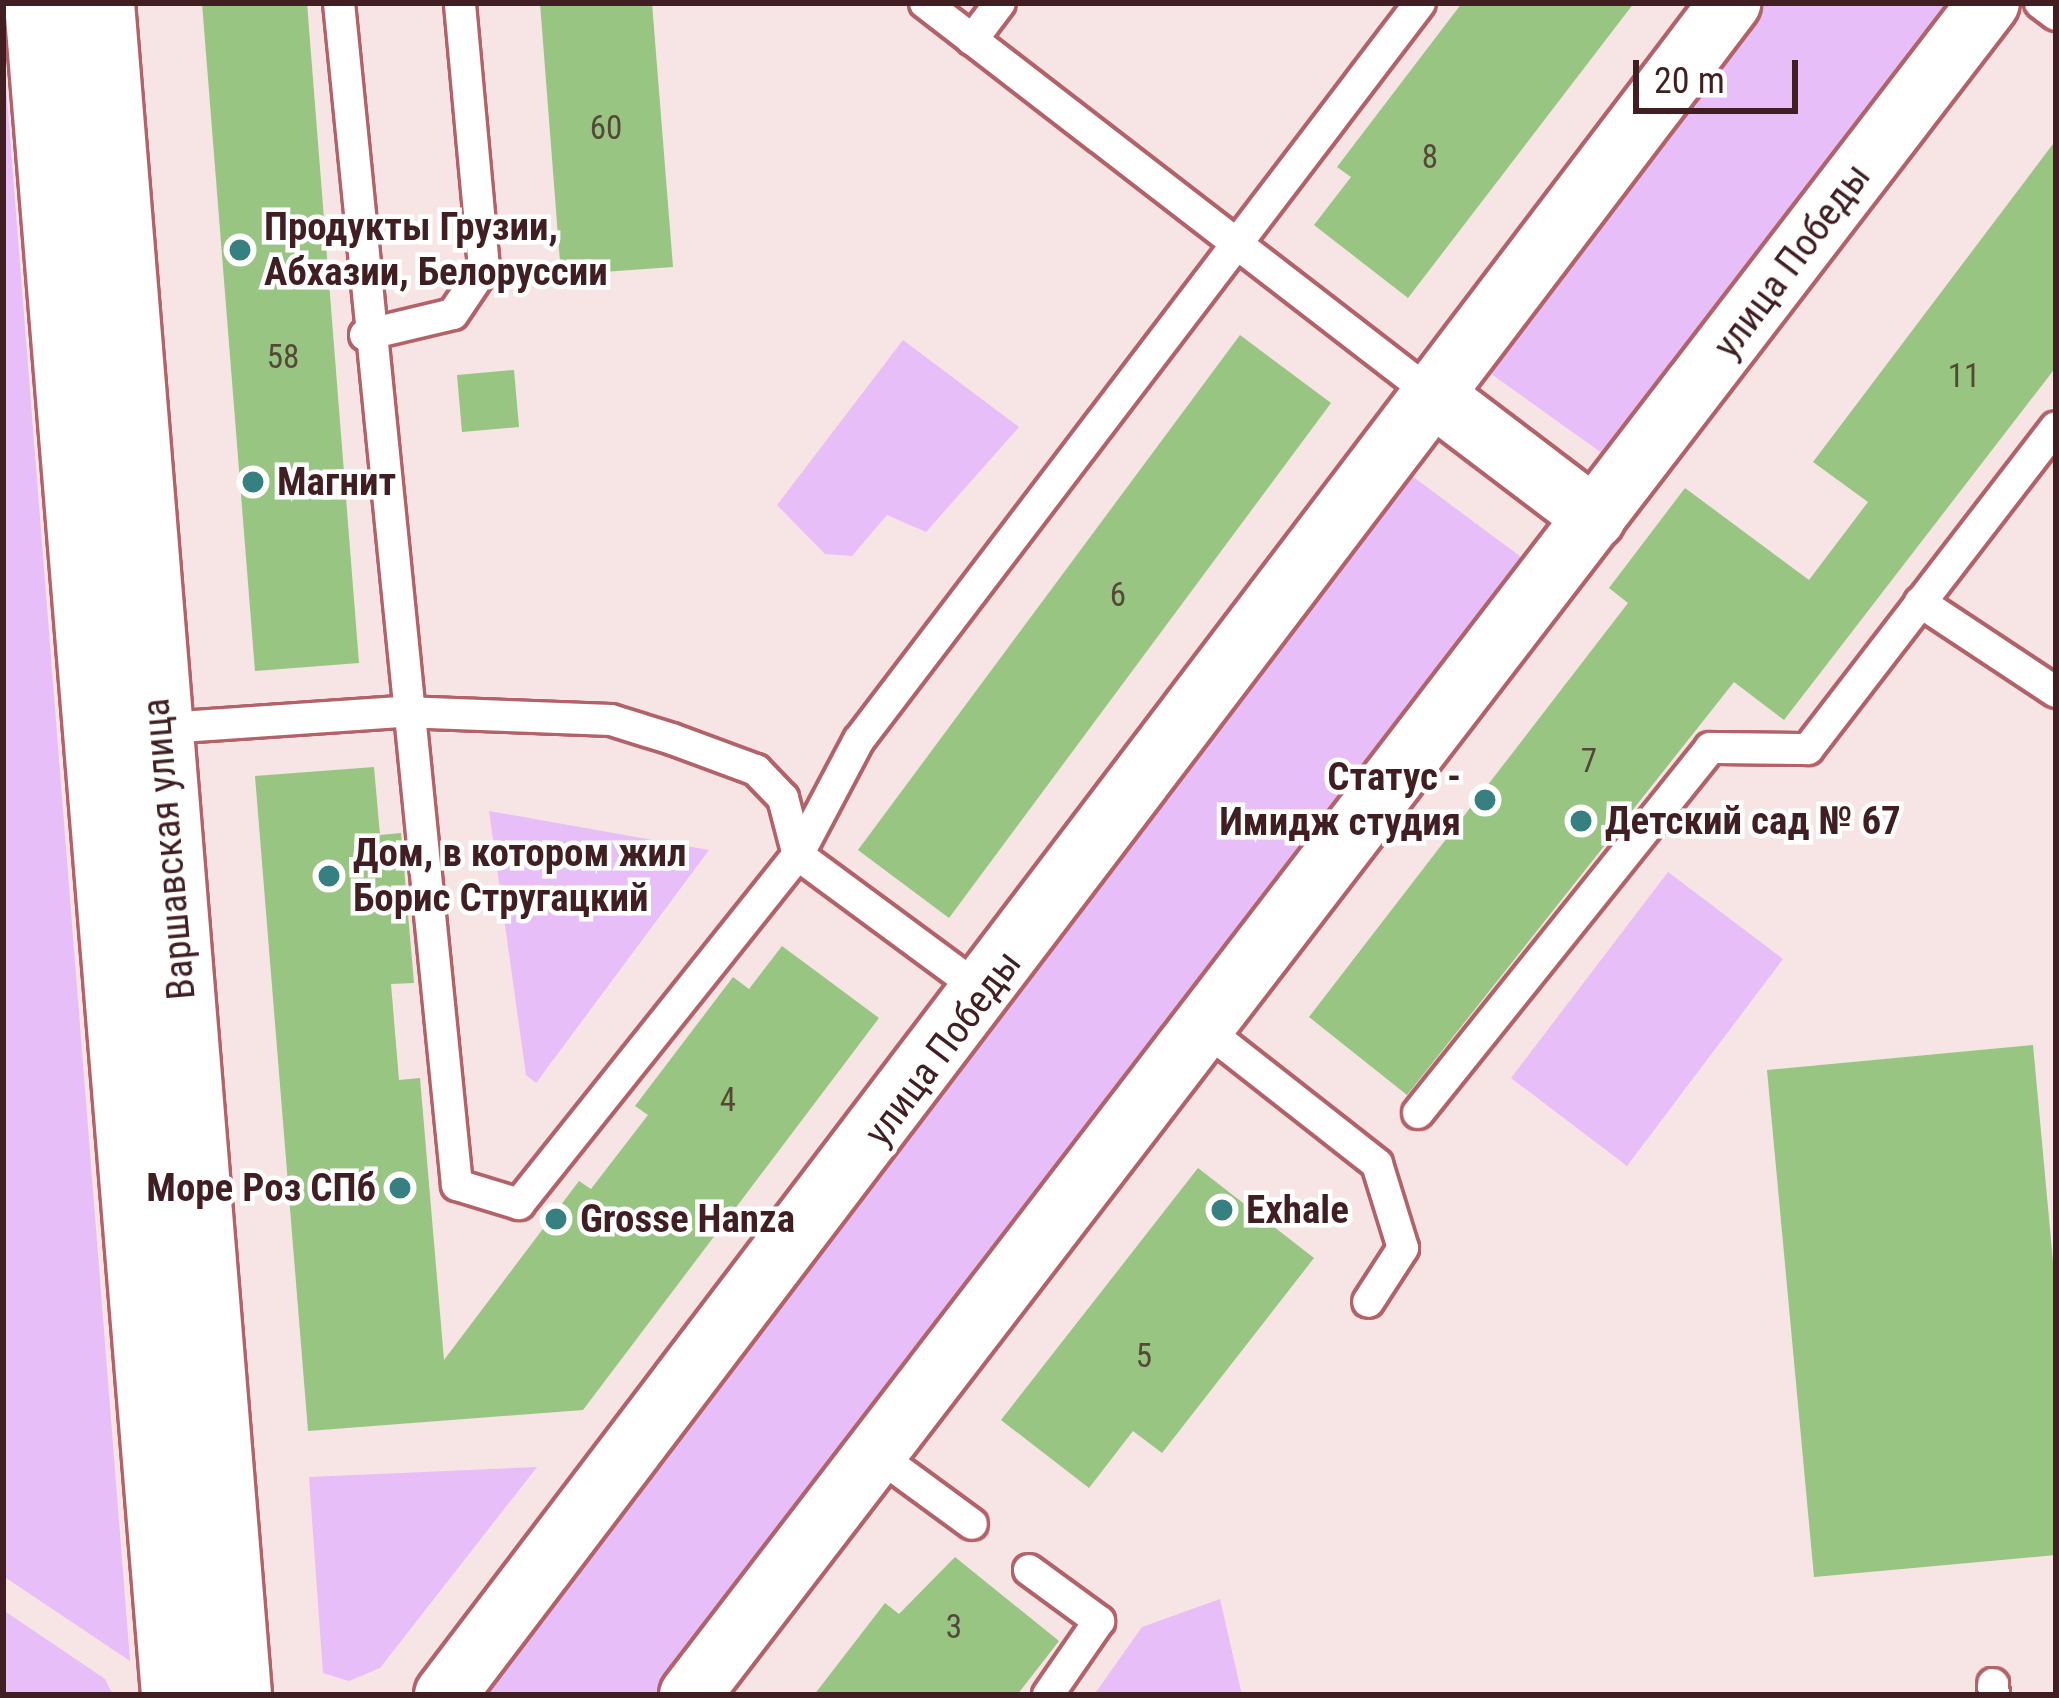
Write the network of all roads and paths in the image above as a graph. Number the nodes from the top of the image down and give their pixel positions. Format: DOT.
graph roads {
  1 [pos="38,3"];
  2 [pos="101,3"];
  3 [pos="339,3"];
  4 [pos="460,3"];
  5 [pos="925,3"];
  6 [pos="1000,3"];
  7 [pos="1420,3"];
  8 [pos="1730,3"];
  9 [pos="1989,3"];
  10 [pos="2040,3"];
  11 [pos="2056,15"];
  12 [pos="973,40"];
  13 [pos="1231,247"];
  14 [pos="364,335"];
  15 [pos="1433,396"];
  16 [pos="2056,427"];
  17 [pos="1595,518"];
  18 [pos="1920,602"];
  19 [pos="2056,692"];
  20 [pos="403,712"];
  21 [pos="128,730"];
  22 [pos="798,855"];
  23 [pos="985,993"];
  24 [pos="1200,1024"];
  25 [pos="1418,1113"];
  26 [pos="1368,1302"];
  27 [pos="875,1453"];
  28 [pos="972,1524"];
  29 [pos="1029,1570"];
  30 [pos="175,1695"];
  31 [pos="238,1695"];
  32 [pos="446,1695"];
  33 [pos="691,1695"];
  34 [pos="1048,1695"];
  1 -- 21 [label="street, Варшавская улица"];
  2 -- 21 [label="street, Варшавская улица"];
  3 -- 14 [label="lane"];
  4 -- 14 [label="lane"];
  5 -- 12 [label="lane"];
  6 -- 12 [label="lane"];
  7 -- 13 [label="lane"];
  8 -- 15 [label="street, улица Победы"];
  9 -- 17 [label="street, улица Победы"];
  10 -- 11 [label="lane"];
  12 -- 13 [label="lane"];
  13 -- 15 [label="lane"];
  13 -- 22 [label="lane"];
  14 -- 20 [label="lane"];
  15 -- 17 [label="street"];
  15 -- 23 [label="street, улица Победы"];
  16 -- 18 [label="lane"];
  17 -- 24 [label="street, улица Победы"];
  18 -- 19 [label="lane"];
  18 -- 25 [label="lane"];
  20 -- 21 [label="lane"];
  20 -- 22 [label="lane"];
  20 -- 22 [label="lane"];
  21 -- 30 [label="street, Варшавская улица"];
  21 -- 31 [label="street, Варшавская улица"];
  22 -- 23 [label="lane"];
  23 -- 32 [label="street, улица Победы"];
  24 -- 26 [label="lane"];
  24 -- 27 [label="street, улица Победы"];
  27 -- 28 [label="lane"];
  27 -- 33 [label="street, улица Победы"];
  29 -- 34 [label="lane"];
}
